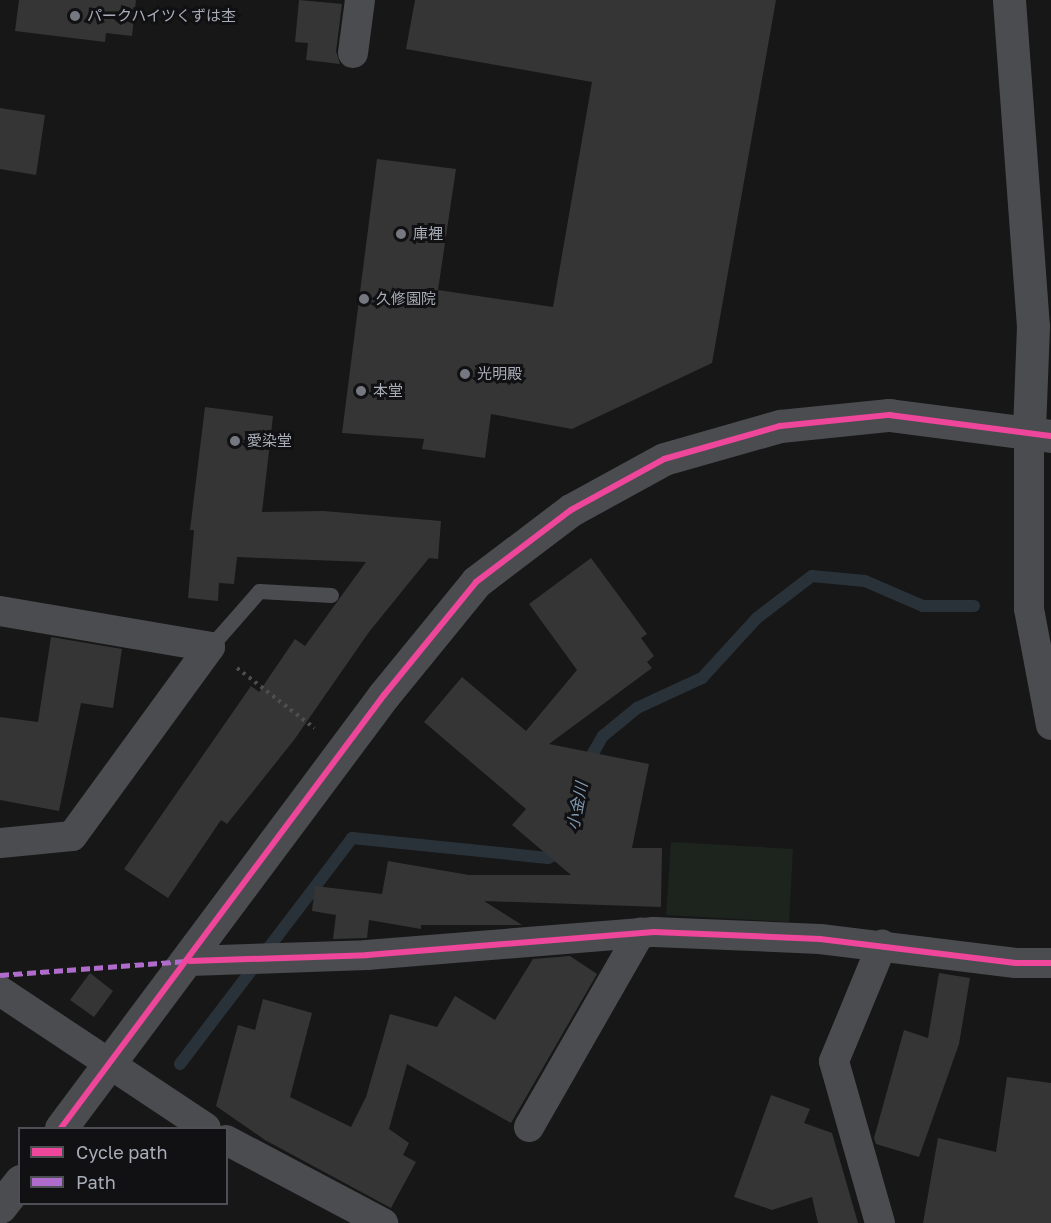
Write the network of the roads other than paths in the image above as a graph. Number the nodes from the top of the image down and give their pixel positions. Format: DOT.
graph roads {
  1 [pos="360,0"];
  2 [pos="1009,0"];
  3 [pos="354,53"];
  4 [pos="1040,434"];
  5 [pos="331,595"];
  6 [pos="0,611"];
  7 [pos="210,647"];
  8 [pos="1051,725"];
  9 [pos="0,843"];
  10 [pos="640,933"];
  11 [pos="882,945"];
  12 [pos="190,961"];
  13 [pos="1051,963"];
  14 [pos="0,991"];
  15 [pos="108,1067"];
  16 [pos="62,1127"];
  17 [pos="204,1127"];
  18 [pos="529,1127"];
  19 [pos="228,1141"];
  20 [pos="18,1184"];
  21 [pos="0,1207"];
  22 [pos="383,1223"];
  23 [pos="880,1223"];
  1 -- 3 [label="street"];
  2 -- 4 [label="street"];
  4 -- 8 [label="street"];
  4 -- 12 [label="street"];
  5 -- 7 [label="lane"];
  6 -- 7 [label="street"];
  7 -- 9 [label="street"];
  10 -- 11 [label="street"];
  10 -- 12 [label="street"];
  10 -- 18 [label="street"];
  11 -- 13 [label="street"];
  11 -- 23 [label="street"];
  12 -- 15 [label="street"];
  14 -- 15 [label="street"];
  15 -- 16 [label="street"];
  15 -- 17 [label="street"];
  19 -- 22 [label="street"];
  20 -- 21 [label="street"];
}
